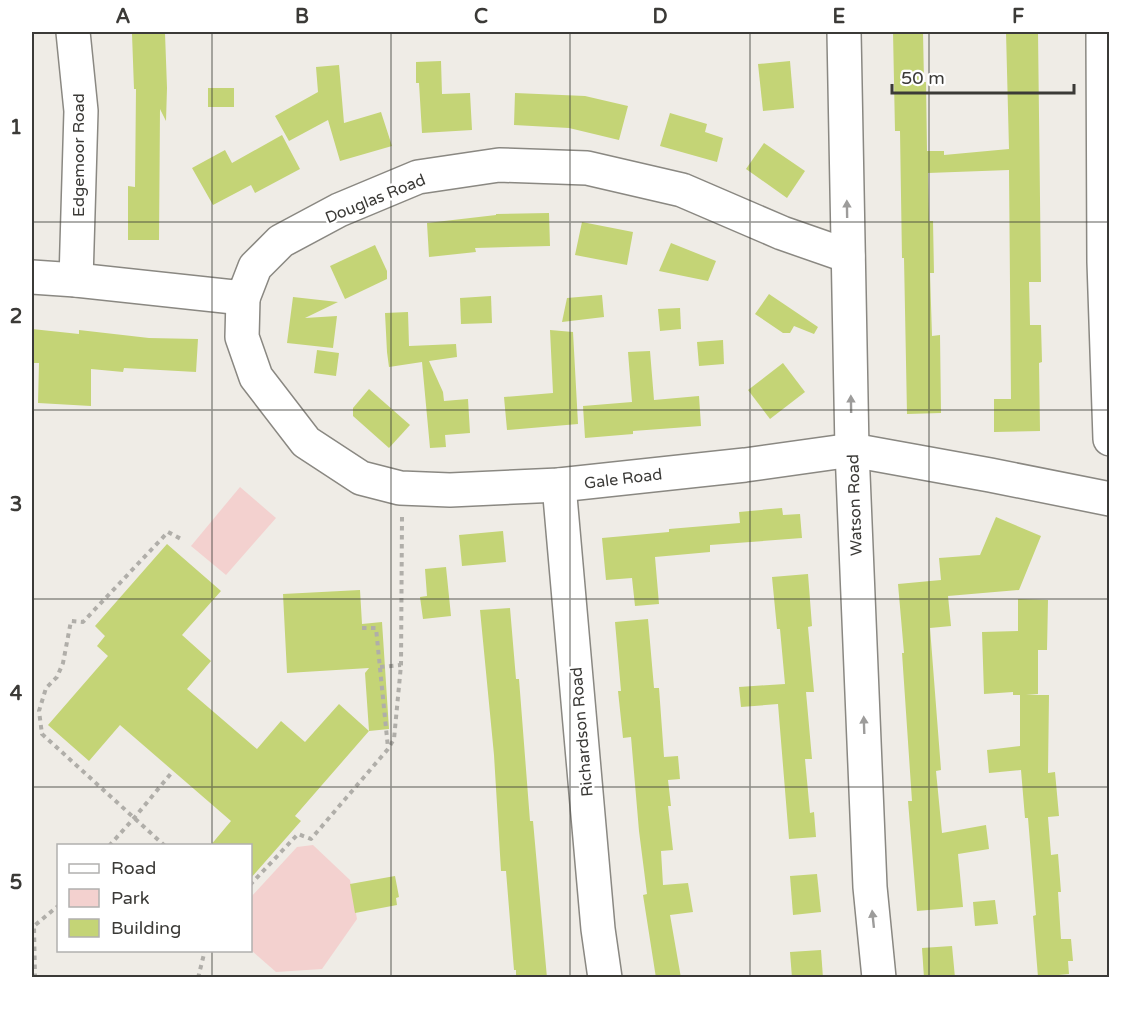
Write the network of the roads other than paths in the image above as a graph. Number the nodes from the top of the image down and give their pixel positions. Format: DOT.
graph roads {
  1 [pos="73,32"];
  2 [pos="844,32"];
  3 [pos="1103,32"];
  4 [pos="849,256"];
  5 [pos="32,277"];
  6 [pos="76,280"];
  7 [pos="243,298"];
  8 [pos="1110,439"];
  9 [pos="852,450"];
  10 [pos="559,485"];
  11 [pos="1110,499"];
  12 [pos="605,978"];
  13 [pos="879,978"];
  1 -- 6 [label="street, Edgemoor Road"];
  4 -- 2 [label="street, Watson Road, one-way"];
  3 -- 8 [label="street"];
  4 -- 7 [label="street, Douglas Road"];
  9 -- 4 [label="street, Watson Road, one-way"];
  5 -- 6 [label="street"];
  6 -- 7 [label="street"];
  7 -- 10 [label="street, Gale Road"];
  9 -- 10 [label="street, Gale Road"];
  9 -- 11 [label="street, Gale Road"];
  13 -- 9 [label="street, Watson Road, one-way"];
  10 -- 12 [label="street, Richardson Road"];
}
